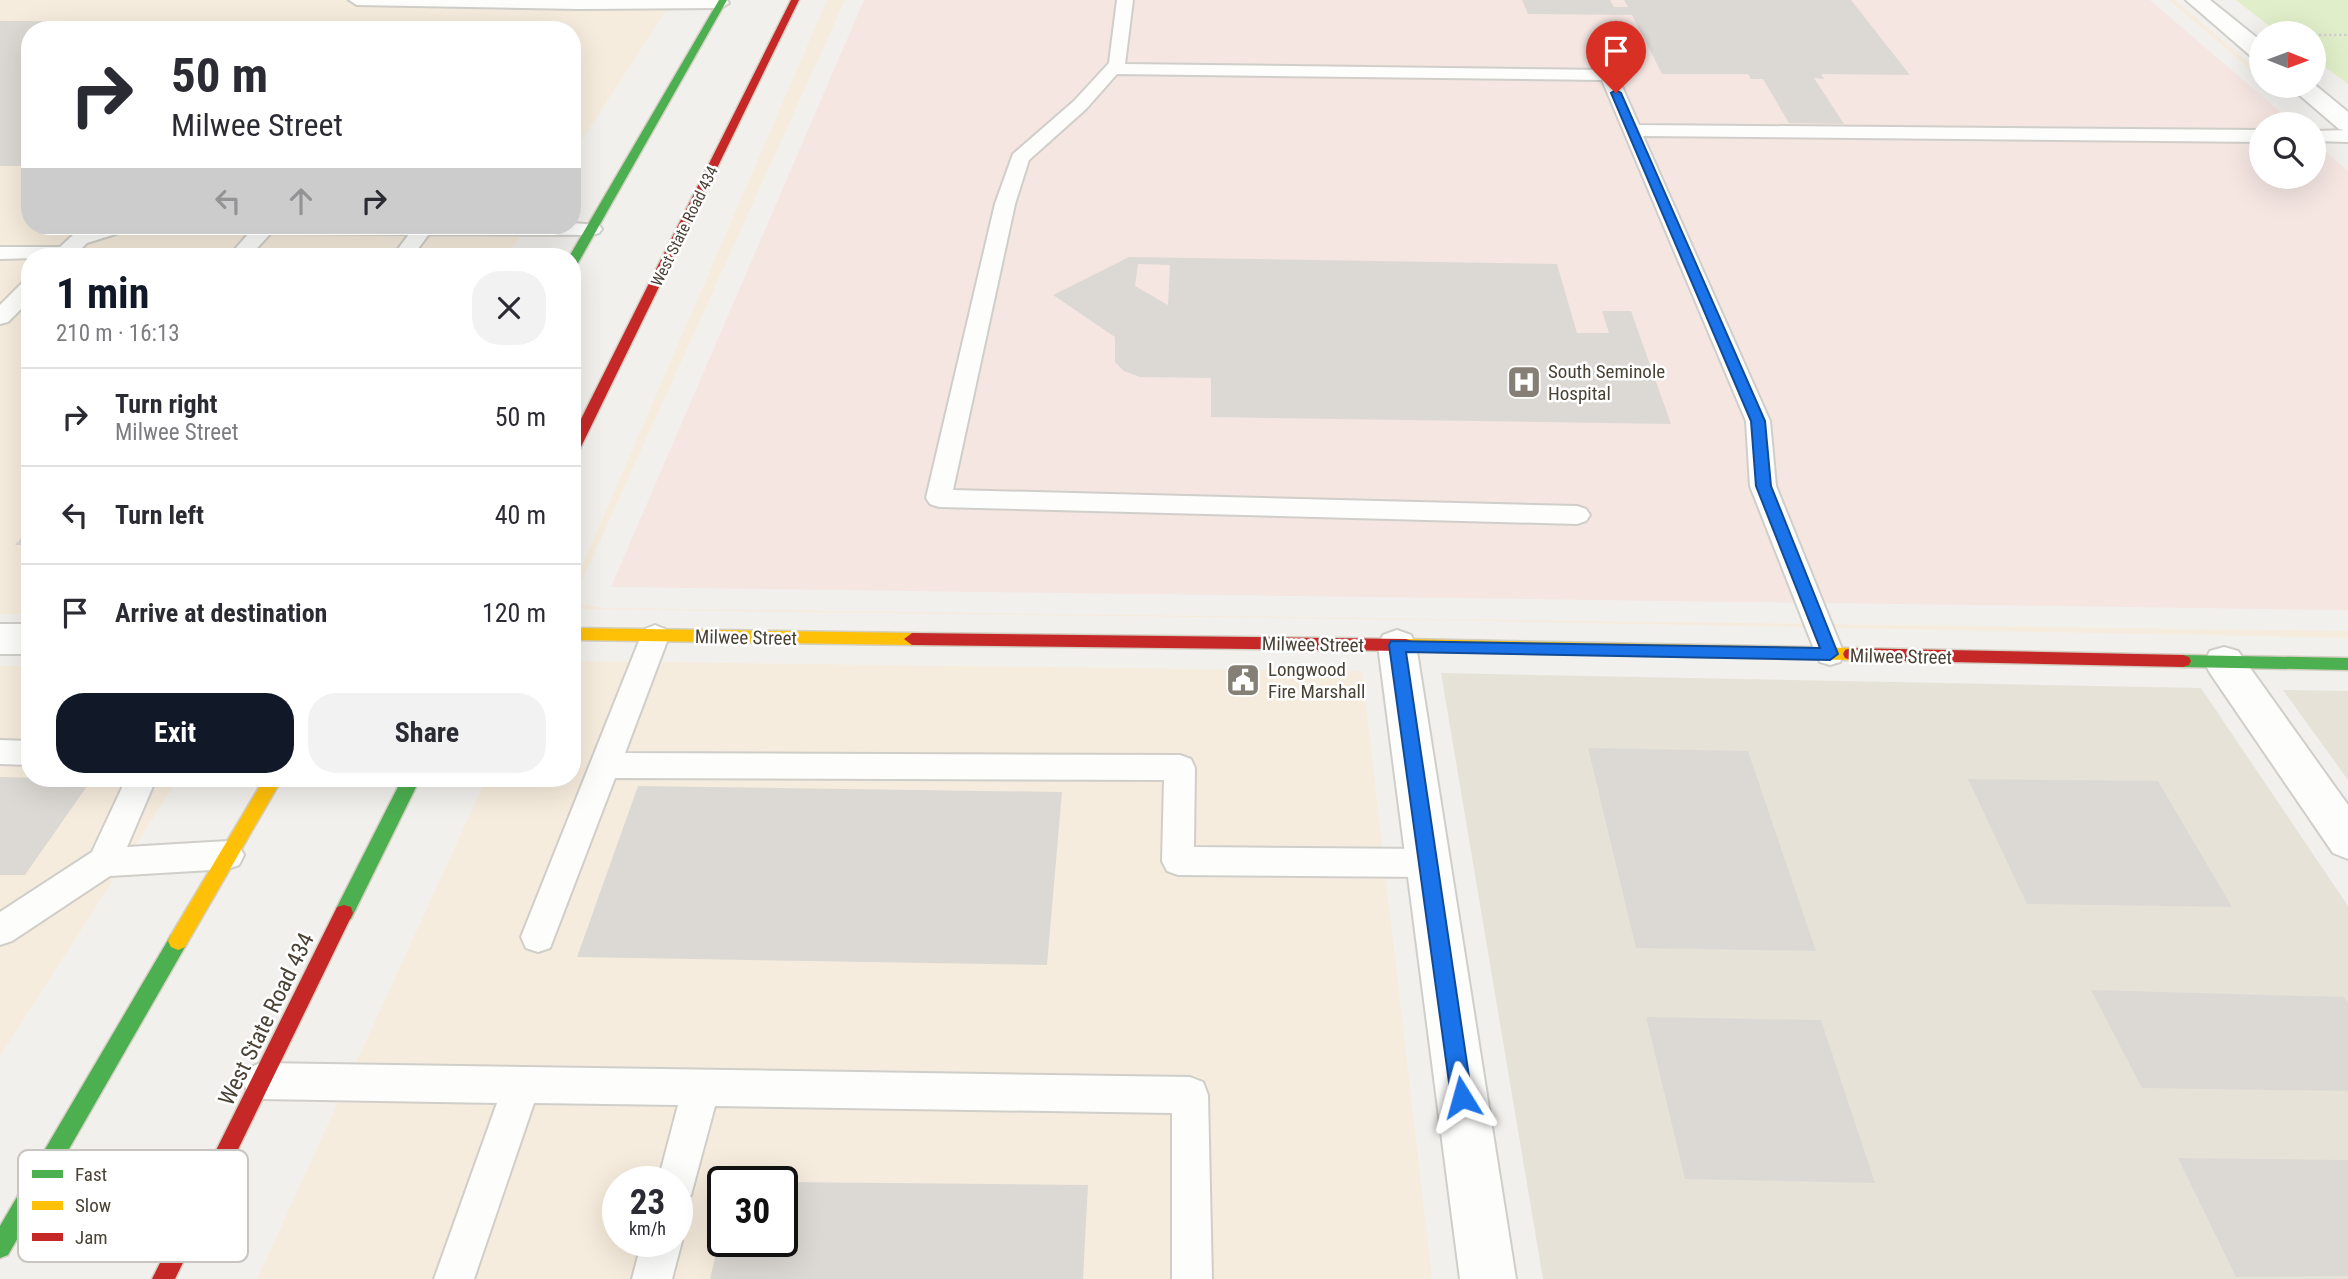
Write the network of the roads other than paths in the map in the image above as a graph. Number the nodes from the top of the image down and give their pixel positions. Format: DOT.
graph roads {
  1 [pos="357,0"];
  2 [pos="796,0"];
  3 [pos="1125,0"];
  4 [pos="2197,0"];
  5 [pos="722,1"];
  6 [pos="581,2"];
  7 [pos="2249,43"];
  8 [pos="1113,69"];
  9 [pos="2316,98"];
  10 [pos="2348,124"];
  11 [pos="1632,130"];
  12 [pos="2249,136"];
  13 [pos="2326,136"];
  14 [pos="2348,136"];
  15 [pos="581,229"];
  16 [pos="592,229"];
  17 [pos="92,235"];
  18 [pos="70,248"];
  19 [pos="581,248"];
  20 [pos="0,253"];
  21 [pos="21,254"];
  22 [pos="21,297"];
  23 [pos="0,317"];
  24 [pos="581,434"];
  25 [pos="1577,515"];
  26 [pos="581,635"];
  27 [pos="655,636"];
  28 [pos="1397,645"];
  29 [pos="1830,654"];
  30 [pos="2224,662"];
  31 [pos="2348,664"];
  32 [pos="0,752"];
  33 [pos="21,752"];
  34 [pos="605,765"];
  35 [pos="137,787"];
  36 [pos="268,787"];
  37 [pos="407,787"];
  38 [pos="381,806"];
  39 [pos="384,834"];
  40 [pos="2348,840"];
  41 [pos="228,855"];
  42 [pos="104,862"];
  43 [pos="1429,863"];
  44 [pos="0,930"];
  45 [pos="538,937"];
  46 [pos="261,1081"];
  47 [pos="522,1085"];
  48 [pos="701,1088"];
  49 [pos="56,1150"];
  50 [pos="227,1150"];
  51 [pos="681,1166"];
  52 [pos="18,1216"];
  53 [pos="0,1247"];
  54 [pos="658,1257"];
  55 [pos="171,1262"];
  56 [pos="163,1279"];
  57 [pos="454,1279"];
  58 [pos="652,1279"];
  59 [pos="1192,1279"];
  60 [pos="1488,1279"];
  1 -- 6 [label="lane"];
  2 -- 24 [label="main road, West State Road 434"];
  3 -- 8 [label="lane"];
  4 -- 7 [label="street"];
  5 -- 6 [label="lane"];
  5 -- 16 [label="main road"];
  8 -- 11 [label="lane"];
  8 -- 25 [label="lane"];
  9 -- 10 [label="street"];
  11 -- 12 [label="lane"];
  11 -- 29 [label="lane"];
  13 -- 14 [label="lane"];
  15 -- 16 [label="lane"];
  16 -- 19 [label="main road"];
  17 -- 18 [label="lane"];
  20 -- 21 [label="lane"];
  22 -- 23 [label="lane"];
  26 -- 27 [label="main road, Milwee Street"];
  27 -- 28 [label="main road, Milwee Street"];
  27 -- 34 [label="lane"];
  28 -- 29 [label="main road, Milwee Street"];
  28 -- 43 [label="street"];
  29 -- 30 [label="main road, Milwee Street"];
  30 -- 31 [label="main road, Milwee Street"];
  30 -- 40 [label="street"];
  32 -- 33 [label="lane"];
  34 -- 43 [label="lane"];
  34 -- 45 [label="lane"];
  35 -- 42 [label="lane"];
  36 -- 41 [label="main road"];
  37 -- 39 [label="main road, West State Road 434"];
  38 -- 39 [label="main road"];
  39 -- 46 [label="main road, West State Road 434"];
  41 -- 42 [label="lane"];
  41 -- 49 [label="main road"];
  42 -- 44 [label="lane"];
  43 -- 60 [label="street"];
  46 -- 47 [label="lane"];
  46 -- 50 [label="main road, West State Road 434"];
  47 -- 48 [label="lane"];
  47 -- 57 [label="lane"];
  48 -- 51 [label="lane"];
  48 -- 59 [label="lane"];
  52 -- 53 [label="main road"];
  54 -- 58 [label="lane"];
  55 -- 56 [label="main road, West State Road 434"];
}
